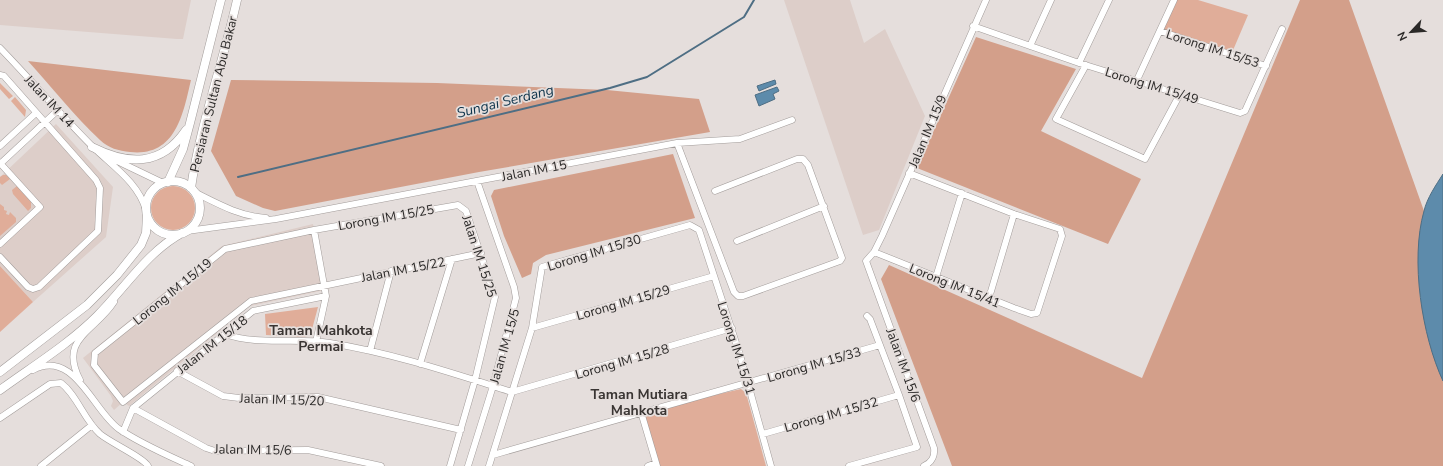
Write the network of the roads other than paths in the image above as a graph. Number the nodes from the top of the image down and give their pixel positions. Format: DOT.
graph roads {
  1 [pos="220,0"];
  2 [pos="237,0"];
  3 [pos="986,0"];
  4 [pos="1051,0"];
  5 [pos="1109,0"];
  6 [pos="1174,0"];
  7 [pos="973,26"];
  8 [pos="1282,28"];
  9 [pos="1160,31"];
  10 [pos="1030,46"];
  11 [pos="0,48"];
  12 [pos="1079,63"];
  13 [pos="1086,65"];
  14 [pos="1266,66"];
  15 [pos="0,75"];
  16 [pos="1137,80"];
  17 [pos="1180,94"];
  18 [pos="58,110"];
  19 [pos="36,113"];
  20 [pos="792,120"];
  21 [pos="44,123"];
  22 [pos="190,123"];
  23 [pos="677,143"];
  24 [pos="0,146"];
  25 [pos="92,147"];
  26 [pos="100,154"];
  27 [pos="0,163"];
  28 [pos="909,173"];
  29 [pos="477,181"];
  30 [pos="166,182"];
  31 [pos="192,190"];
  32 [pos="715,192"];
  33 [pos="962,193"];
  34 [pos="458,204"];
  35 [pos="824,206"];
  36 [pos="147,213"];
  37 [pos="1014,214"];
  38 [pos="276,219"];
  39 [pos="314,230"];
  40 [pos="699,230"];
  41 [pos="184,232"];
  42 [pos="737,241"];
  43 [pos="0,244"];
  44 [pos="874,252"];
  45 [pos="481,253"];
  46 [pos="0,257"];
  47 [pos="452,259"];
  48 [pos="866,261"];
  49 [pos="391,271"];
  50 [pos="714,276"];
  51 [pos="936,277"];
  52 [pos="325,285"];
  53 [pos="121,291"];
  54 [pos="326,296"];
  55 [pos="989,298"];
  56 [pos="251,301"];
  57 [pos="867,316"];
  58 [pos="532,328"];
  59 [pos="732,328"];
  60 [pos="224,334"];
  61 [pos="316,342"];
  62 [pos="880,345"];
  63 [pos="370,351"];
  64 [pos="420,364"];
  65 [pos="177,371"];
  66 [pos="0,372"];
  67 [pos="475,380"];
  68 [pos="749,382"];
  69 [pos="7,384"];
  70 [pos="493,386"];
  71 [pos="0,390"];
  72 [pos="86,391"];
  73 [pos="512,392"];
  74 [pos="900,395"];
  75 [pos="133,408"];
  76 [pos="641,412"];
  77 [pos="0,418"];
  78 [pos="92,425"];
  79 [pos="461,430"];
  80 [pos="124,432"];
  81 [pos="763,434"];
  82 [pos="492,455"];
  83 [pos="657,465"];
  84 [pos="41,466"];
  85 [pos="148,466"];
  86 [pos="191,466"];
  87 [pos="381,466"];
  88 [pos="450,466"];
  89 [pos="468,466"];
  90 [pos="489,466"];
  91 [pos="648,466"];
  92 [pos="771,466"];
  93 [pos="849,466"];
  94 [pos="924,466"];
  1 -- 22 [label="main road, Persiaran Sultan Abu Bakar"];
  2 -- 31 [label="main road, Persiaran Sultan Abu Bakar"];
  3 -- 7 [label="street, Jalan IM 15/9"];
  4 -- 10 [label="street"];
  5 -- 12 [label="street"];
  6 -- 9 [label="street"];
  7 -- 10 [label="street, Lorong IM 15/49"];
  7 -- 28 [label="street, Jalan IM 15/9"];
  8 -- 14 [label="street, Lorong IM 15/49"];
  9 -- 14 [label="street, Lorong IM 15/53"];
  9 -- 16 [label="street"];
  10 -- 12 [label="street, Lorong IM 15/49"];
  11 -- 18 [label="street, Jalan IM 14"];
  12 -- 13 [label="street, Lorong IM 15/49"];
  13 -- 16 [label="street, Lorong IM 15/49"];
  13 -- 17 [label="street"];
  14 -- 17 [label="street, Lorong IM 15/49"];
  15 -- 19 [label="street"];
  16 -- 17 [label="street, Lorong IM 15/49"];
  18 -- 21 [label="street"];
  18 -- 25 [label="street, Jalan IM 14"];
  19 -- 21 [label="street"];
  19 -- 24 [label="street"];
  20 -- 23 [label="street, Jalan IM 15"];
  21 -- 27 [label="street"];
  21 -- 46 [label="street"];
  22 -- 25 [label="main road"];
  22 -- 30 [label="main road, Persiaran Sultan Abu Bakar"];
  23 -- 29 [label="street, Jalan IM 15"];
  23 -- 35 [label="street"];
  25 -- 26 [label="street, Jalan IM 14"];
  26 -- 30 [label="street, Jalan IM 14"];
  26 -- 36 [label="street, Jalan IM 14"];
  27 -- 43 [label="street"];
  28 -- 33 [label="street"];
  28 -- 44 [label="street, Jalan IM 15/9"];
  29 -- 38 [label="street, Jalan IM 15"];
  29 -- 70 [label="street, Jalan IM 15/5"];
  30 -- 31 [label="main road"];
  30 -- 36 [label="main road"];
  31 -- 38 [label="street, Jalan IM 15"];
  31 -- 41 [label="main road"];
  32 -- 35 [label="street"];
  33 -- 37 [label="street"];
  33 -- 51 [label="street"];
  34 -- 39 [label="street, Lorong IM 15/25"];
  34 -- 45 [label="street, Jalan IM 15/25"];
  35 -- 42 [label="street"];
  36 -- 41 [label="main road"];
  36 -- 66 [label="main road"];
  37 -- 55 [label="street"];
  37 -- 55 [label="street, Lorong IM 15/41"];
  38 -- 41 [label="street, Jalan IM 15"];
  39 -- 52 [label="street"];
  39 -- 56 [label="street, Lorong IM 15/19"];
  40 -- 50 [label="street, Lorong IM 15/31"];
  40 -- 58 [label="street, Lorong IM 15/30"];
  41 -- 53 [label="main road"];
  44 -- 48 [label="street, Jalan IM 15/9"];
  44 -- 51 [label="street, Lorong IM 15/41"];
  45 -- 47 [label="street, Jalan IM 15/22"];
  45 -- 67 [label="street, Jalan IM 15/25"];
  47 -- 49 [label="street, Jalan IM 15/22"];
  47 -- 64 [label="street"];
  48 -- 94 [label="street, Jalan IM 15/6"];
  49 -- 52 [label="street, Jalan IM 15/22"];
  49 -- 63 [label="street"];
  50 -- 58 [label="street, Lorong IM 15/29"];
  50 -- 59 [label="street, Lorong IM 15/31"];
  51 -- 55 [label="street, Lorong IM 15/41"];
  52 -- 54 [label="street"];
  52 -- 56 [label="street, Jalan IM 15/18"];
  53 -- 69 [label="main road"];
  53 -- 72 [label="street"];
  54 -- 60 [label="street, Jalan IM 15/18"];
  54 -- 61 [label="street"];
  57 -- 62 [label="street"];
  58 -- 73 [label="street, Lorong IM 15/30"];
  59 -- 68 [label="street, Lorong IM 15/31"];
  59 -- 73 [label="street, Lorong IM 15/28"];
  60 -- 61 [label="street"];
  60 -- 65 [label="street, Jalan IM 15/18"];
  61 -- 63 [label="street"];
  62 -- 68 [label="street, Lorong IM 15/33"];
  62 -- 74 [label="street"];
  63 -- 64 [label="street"];
  64 -- 67 [label="street"];
  65 -- 75 [label="street, Jalan IM 15/18"];
  65 -- 79 [label="street, Jalan IM 15/20"];
  67 -- 70 [label="street"];
  67 -- 79 [label="street, Jalan IM 15/25"];
  68 -- 76 [label="street, Lorong IM 15/33"];
  68 -- 81 [label="street, Lorong IM 15/31"];
  69 -- 71 [label="main road"];
  69 -- 72 [label="street"];
  70 -- 73 [label="street"];
  70 -- 89 [label="street, Jalan IM 15/5"];
  72 -- 80 [label="street"];
  73 -- 82 [label="street, Lorong IM 15/30"];
  74 -- 81 [label="street, Lorong IM 15/32"];
  74 -- 93 [label="street"];
  75 -- 80 [label="street, Jalan IM 15/18"];
  75 -- 87 [label="street, Jalan IM 15/6"];
  76 -- 82 [label="street, Lorong IM 15/33"];
  76 -- 83 [label="street"];
  77 -- 78 [label="street"];
  78 -- 84 [label="street"];
  78 -- 85 [label="street"];
  79 -- 88 [label="street, Jalan IM 15/25"];
  80 -- 86 [label="street"];
  81 -- 92 [label="street, Lorong IM 15/31"];
  82 -- 90 [label="street, Lorong IM 15/30"];
  83 -- 91 [label="street"];
}
